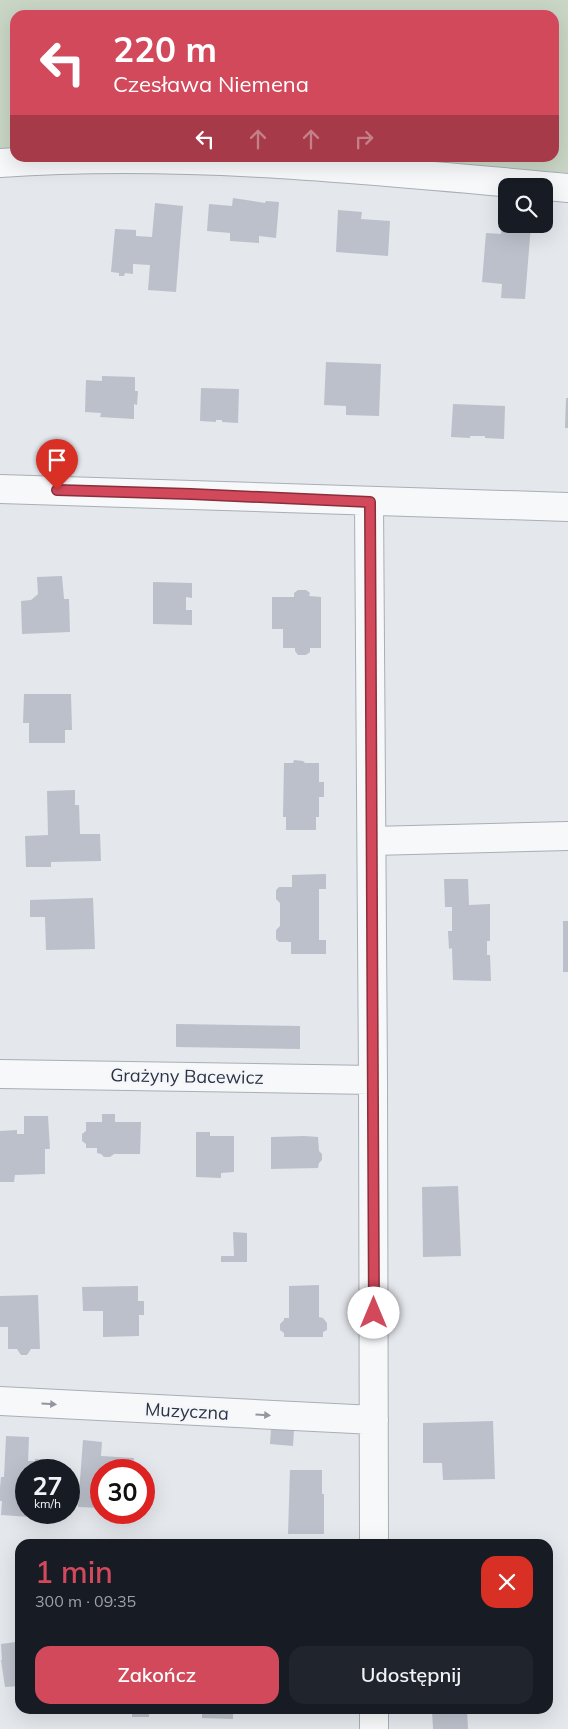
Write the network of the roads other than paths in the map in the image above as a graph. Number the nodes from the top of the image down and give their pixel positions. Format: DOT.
graph roads {
  1 [pos="247,162"];
  2 [pos="568,188"];
  3 [pos="0,489"];
  4 [pos="370,502"];
  5 [pos="568,507"];
  6 [pos="568,836"];
  7 [pos="372,841"];
  8 [pos="0,1074"];
  9 [pos="373,1080"];
  10 [pos="0,1401"];
  11 [pos="374,1420"];
  12 [pos="374,1539"];
  13 [pos="374,1714"];
  14 [pos="374,1729"];
  1 -- 2 [label="street"];
  3 -- 4 [label="street"];
  4 -- 5 [label="street"];
  4 -- 7 [label="street"];
  6 -- 7 [label="street"];
  7 -- 9 [label="street"];
  8 -- 9 [label="street, Grażyny Bacewicz"];
  9 -- 11 [label="street"];
  10 -- 11 [label="street, Muzyczna, one-way"];
  11 -- 12 [label="street"];
  13 -- 14 [label="street"];
}
